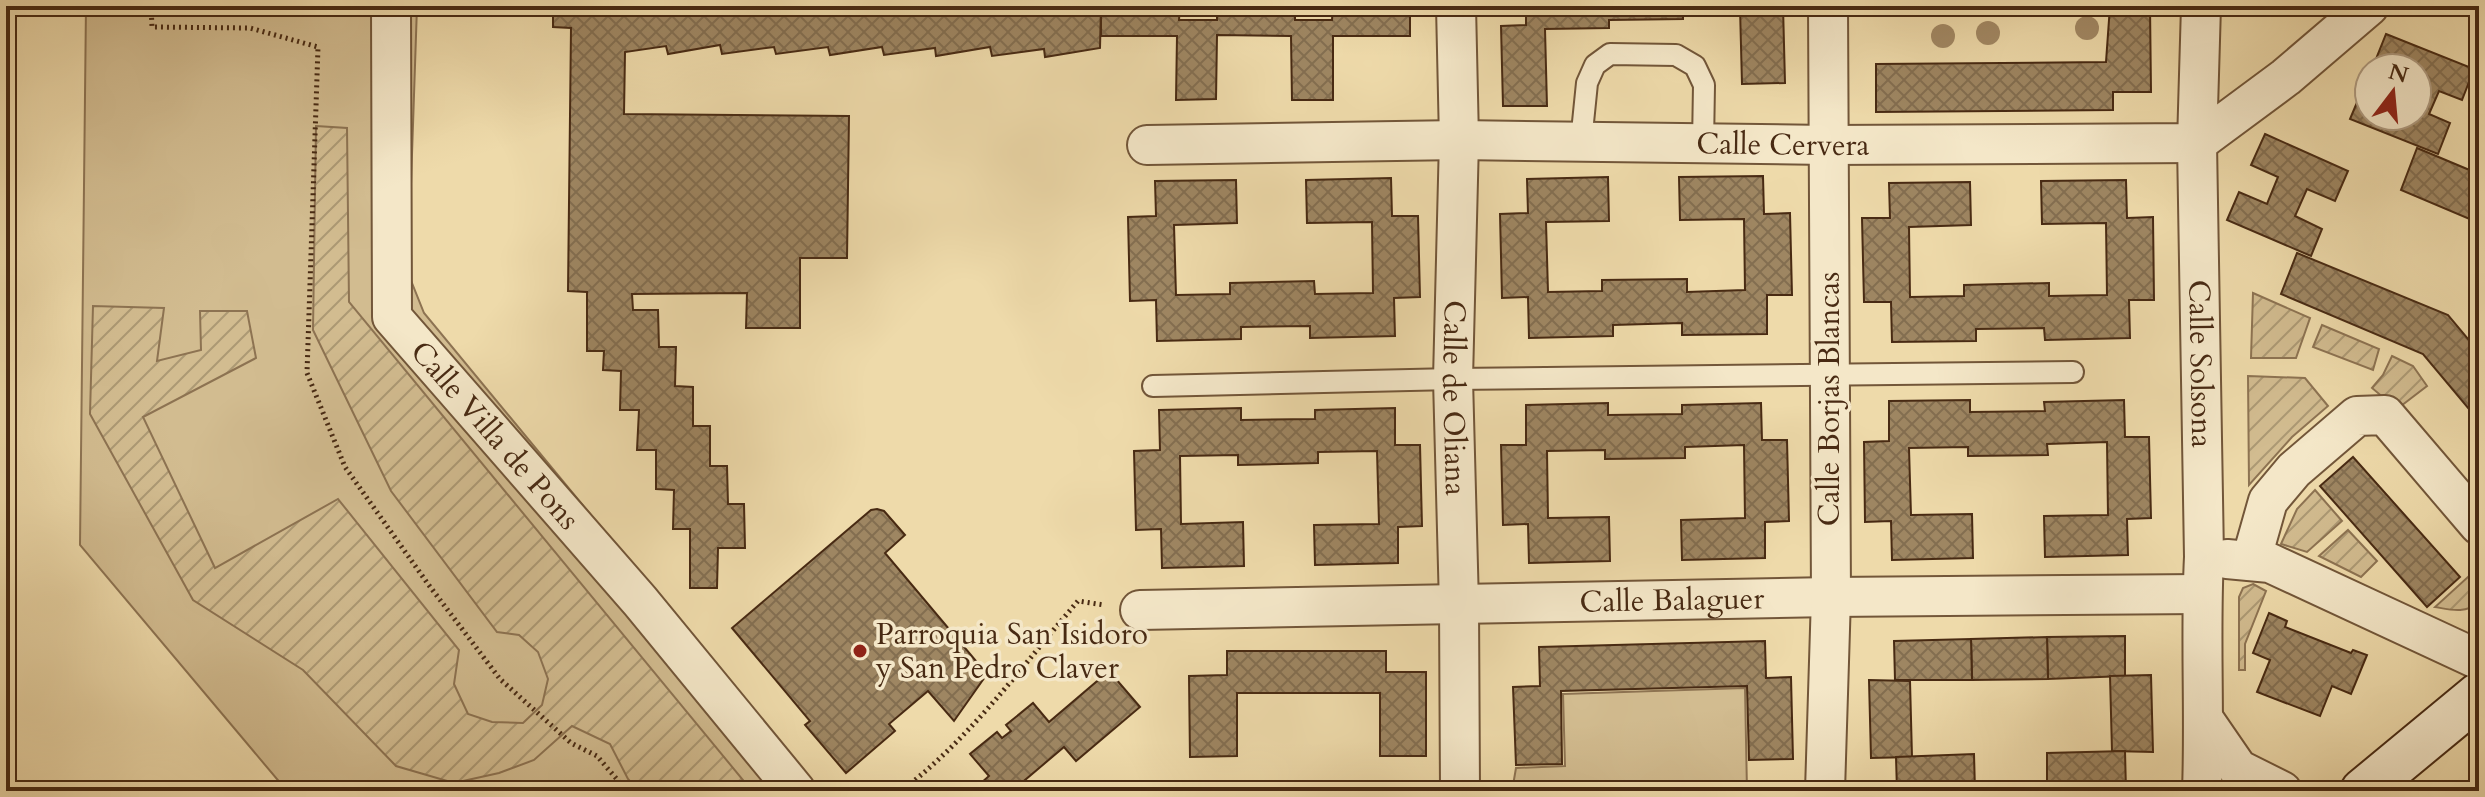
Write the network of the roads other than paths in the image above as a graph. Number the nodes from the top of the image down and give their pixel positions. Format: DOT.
graph roads {
  1 [pos="391,6"];
  2 [pos="1456,6"];
  3 [pos="1828,6"];
  4 [pos="2201,6"];
  5 [pos="2369,6"];
  6 [pos="1459,140"];
  7 [pos="1581,142"];
  8 [pos="2197,143"];
  9 [pos="1703,144"];
  10 [pos="1147,145"];
  11 [pos="1827,145"];
  12 [pos="2073,372"];
  13 [pos="1829,374"];
  14 [pos="1453,379"];
  15 [pos="1153,386"];
  16 [pos="2479,525"];
  17 [pos="2251,561"];
  18 [pos="2203,575"];
  19 [pos="1831,597"];
  20 [pos="1459,605"];
  21 [pos="1140,610"];
  22 [pos="2479,660"];
  23 [pos="2479,695"];
  24 [pos="2205,721"];
  25 [pos="1820,788"];
  26 [pos="796,791"];
  27 [pos="1437,791"];
  28 [pos="1460,791"];
  29 [pos="2202,791"];
  30 [pos="2282,791"];
  31 [pos="2363,791"];
  1 -- 26 [label="street, Calle Villa de Pons"];
  2 -- 6 [label="street, Calle de Oliana"];
  3 -- 11 [label="street, Calle Borjas Blancas"];
  4 -- 8 [label="street, Calle Solsona"];
  5 -- 8 [label="street"];
  6 -- 7 [label="street, Calle Cervera"];
  6 -- 10 [label="street, Calle Cervera"];
  6 -- 14 [label="street, Calle de Oliana"];
  7 -- 9 [label="street, Calle Cervera"];
  7 -- 9 [label="lane"];
  8 -- 11 [label="street, Calle Cervera"];
  8 -- 18 [label="street, Calle Solsona"];
  9 -- 11 [label="street, Calle Cervera"];
  11 -- 13 [label="street, Calle Borjas Blancas"];
  12 -- 13 [label="lane"];
  13 -- 14 [label="lane"];
  13 -- 19 [label="street, Calle Borjas Blancas"];
  14 -- 15 [label="lane"];
  14 -- 20 [label="street, Calle de Oliana"];
  16 -- 17 [label="street"];
  17 -- 18 [label="street, Calle Balaguer"];
  17 -- 22 [label="street, Calle Balaguer"];
  18 -- 19 [label="street, Calle Balaguer"];
  18 -- 24 [label="street, Calle Solsona"];
  19 -- 20 [label="street, Calle Balaguer"];
  19 -- 25 [label="street, Calle Borjas Blancas"];
  20 -- 21 [label="street, Calle Balaguer"];
  20 -- 28 [label="street, Calle de Oliana"];
  23 -- 31 [label="street"];
  24 -- 29 [label="street, Calle Solsona"];
  24 -- 30 [label="street"];
  27 -- 28 [label="street"];
}
